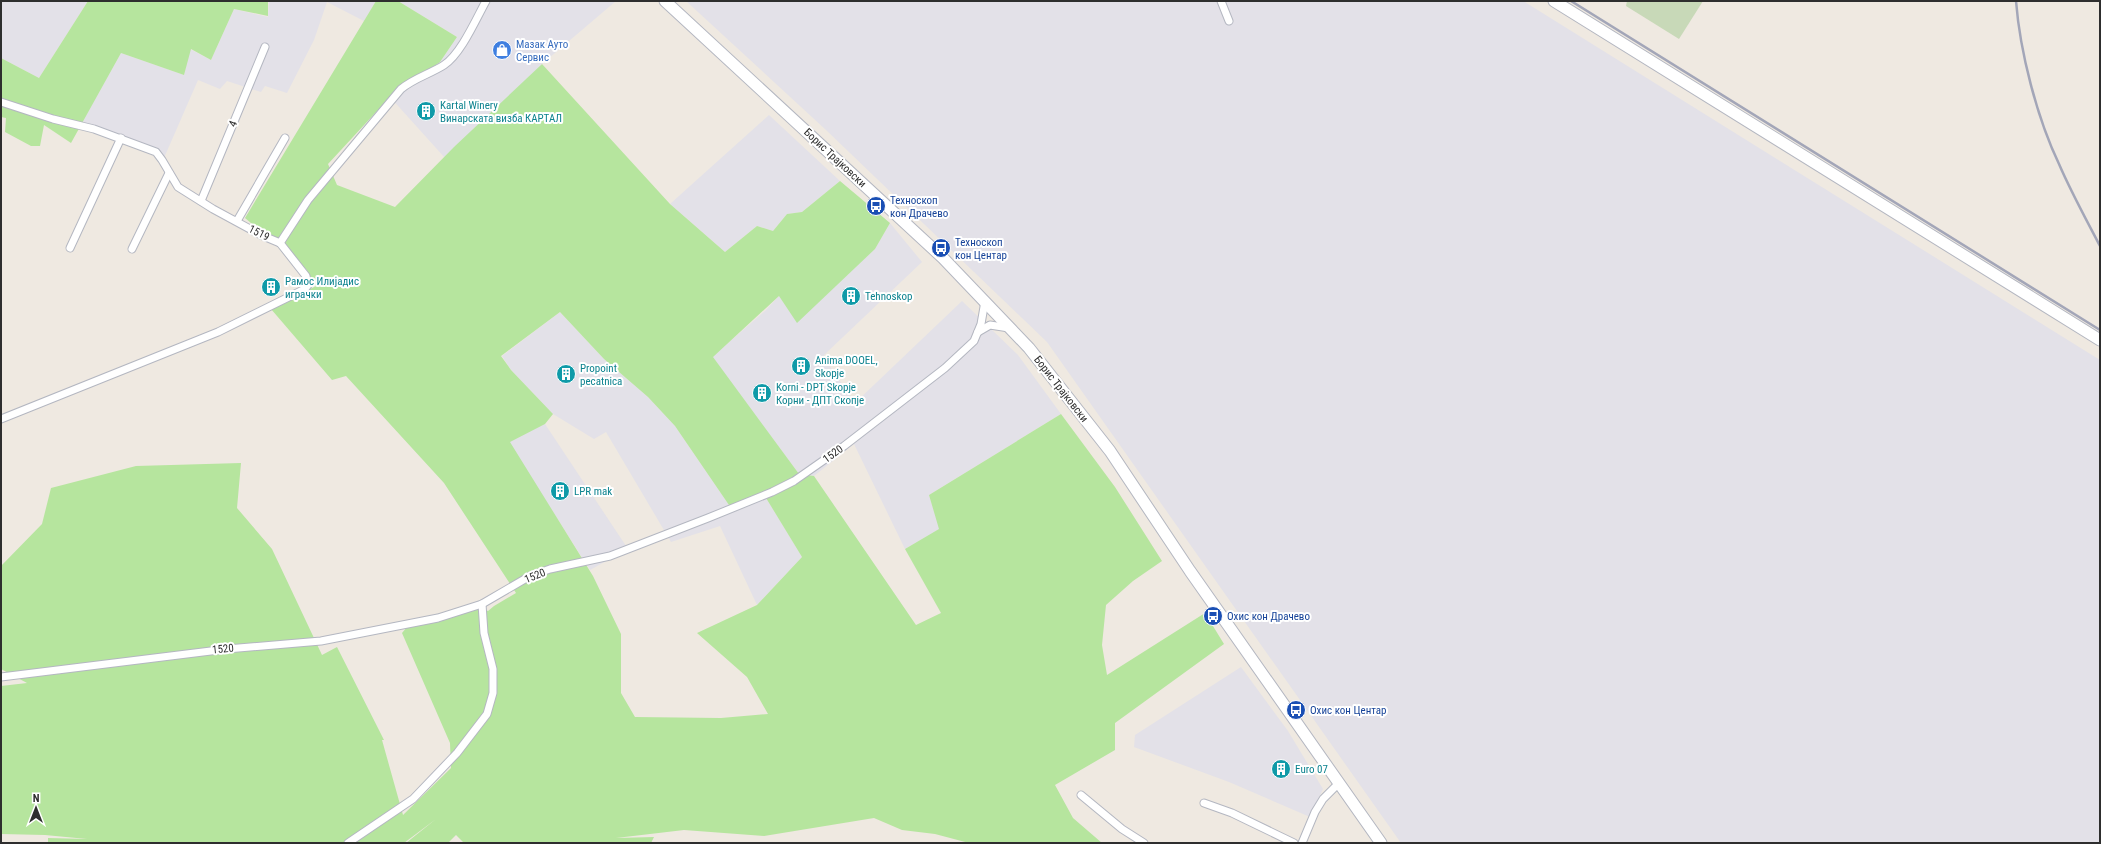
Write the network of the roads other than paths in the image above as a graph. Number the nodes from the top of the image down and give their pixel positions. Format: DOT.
graph roads {
  1 [pos="486,1"];
  2 [pos="665,1"];
  3 [pos="1221,1"];
  4 [pos="1554,1"];
  5 [pos="1229,21"];
  6 [pos="265,47"];
  7 [pos="1,102"];
  8 [pos="121,138"];
  9 [pos="285,138"];
  10 [pos="169,173"];
  11 [pos="201,201"];
  12 [pos="237,221"];
  13 [pos="280,243"];
  14 [pos="70,248"];
  15 [pos="132,249"];
  16 [pos="985,300"];
  17 [pos="1013,330"];
  18 [pos="978,333"];
  19 [pos="2100,340"];
  20 [pos="1,419"];
  21 [pos="482,604"];
  22 [pos="1,677"];
  23 [pos="1338,784"];
  24 [pos="1081,795"];
  25 [pos="1204,802"];
  26 [pos="348,843"];
  27 [pos="1144,843"];
  28 [pos="1294,843"];
  29 [pos="1302,843"];
  30 [pos="1381,843"];
  1 -- 13 [label="street, 1519"];
  2 -- 16 [label="main road, Борис Трајковски"];
  3 -- 5 [label="street"];
  4 -- 19 [label="main road"];
  6 -- 11 [label="street, 4"];
  7 -- 8 [label="street, 1519"];
  8 -- 10 [label="street, 1519"];
  8 -- 14 [label="street"];
  9 -- 12 [label="street"];
  10 -- 11 [label="street, 1519"];
  10 -- 15 [label="street"];
  11 -- 12 [label="street, 1519"];
  12 -- 13 [label="street, 1519"];
  13 -- 20 [label="street"];
  16 -- 17 [label="main road, Борис Трајковски"];
  16 -- 18 [label="street, 1520"];
  17 -- 18 [label="street"];
  17 -- 23 [label="main road, Борис Трајковски"];
  18 -- 21 [label="street, 1520"];
  21 -- 22 [label="street, 1520"];
  21 -- 26 [label="street"];
  23 -- 29 [label="street"];
  23 -- 30 [label="main road, Борис Трајковски"];
  24 -- 27 [label="street"];
  25 -- 28 [label="street"];
}
